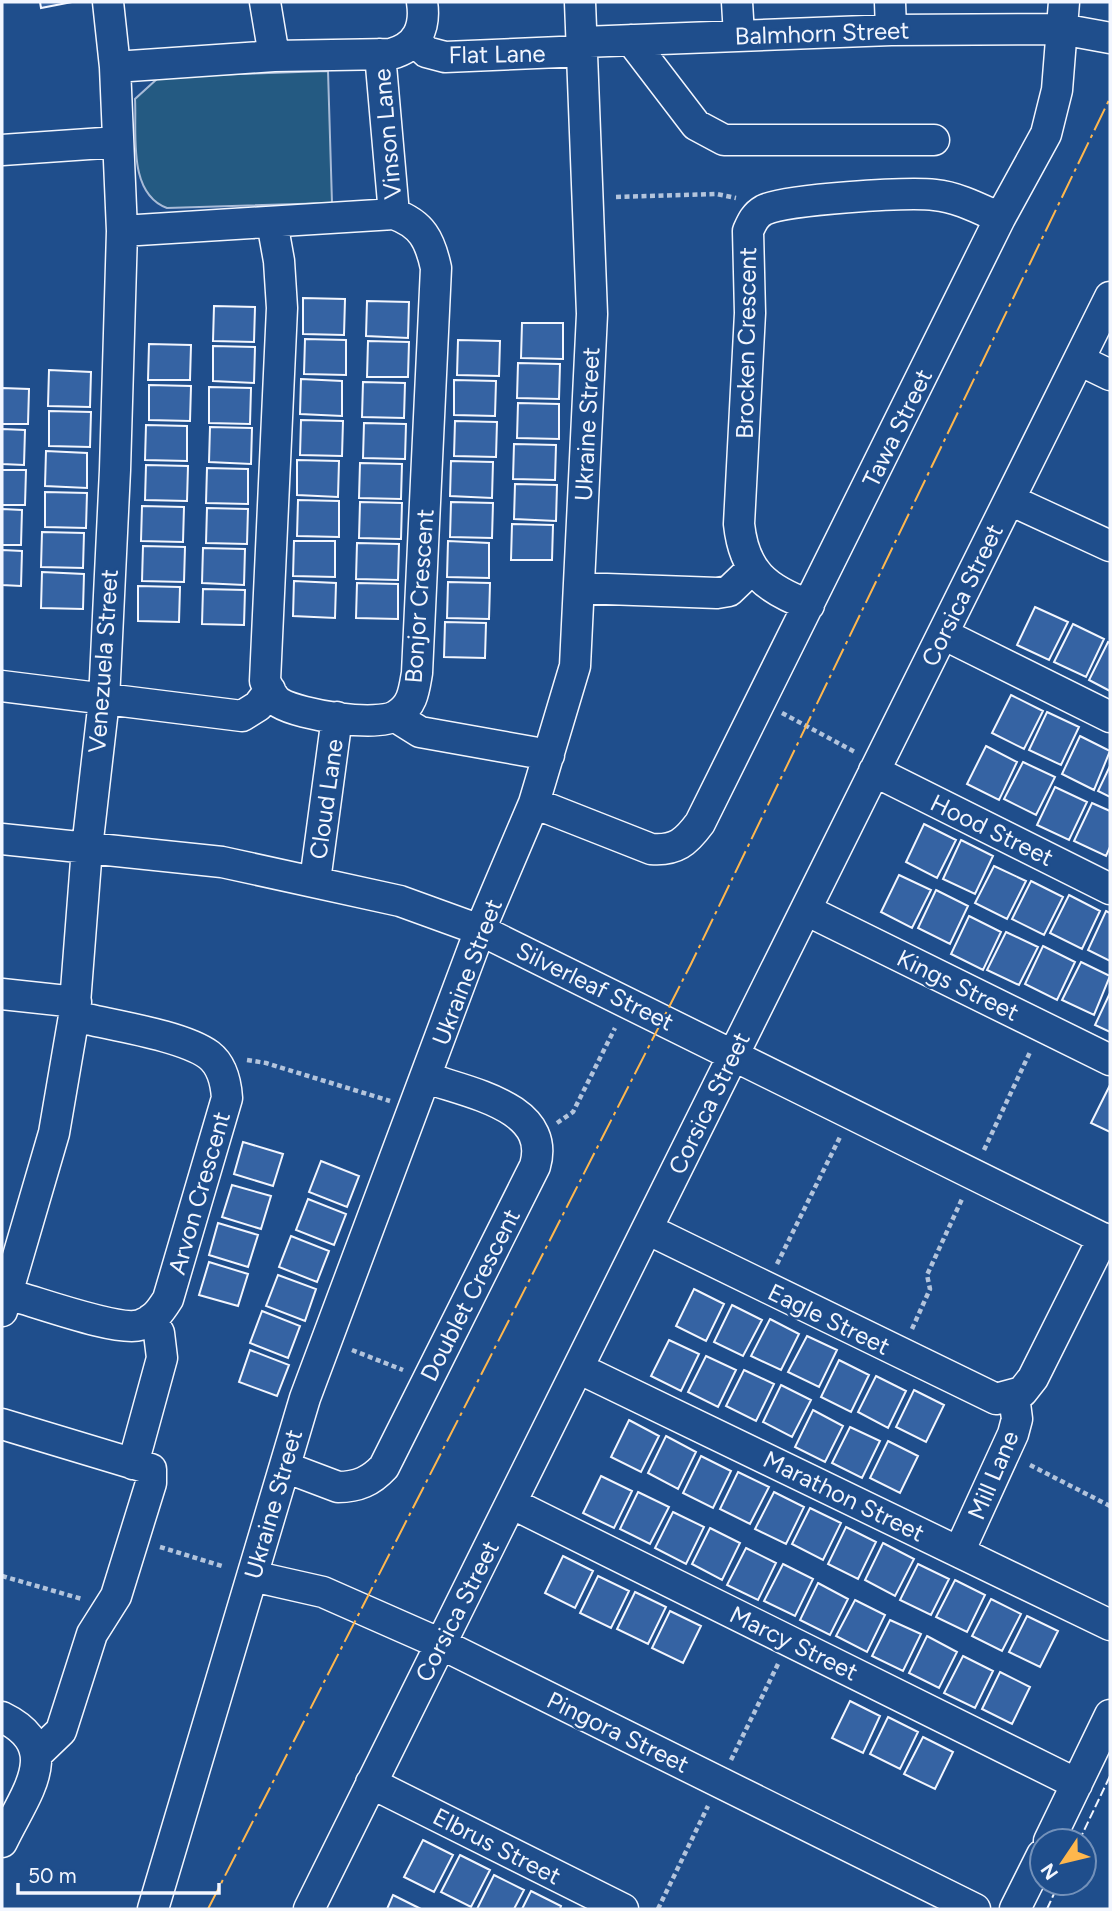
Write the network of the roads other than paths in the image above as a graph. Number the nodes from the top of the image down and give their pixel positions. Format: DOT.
graph roads {
  1 [pos="108,2"];
  2 [pos="265,2"];
  3 [pos="422,2"];
  4 [pos="580,2"];
  5 [pos="737,2"];
  6 [pos="1063,15"];
  7 [pos="891,16"];
  8 [pos="739,35"];
  9 [pos="1110,38"];
  10 [pos="416,40"];
  11 [pos="631,40"];
  12 [pos="583,47"];
  13 [pos="380,54"];
  14 [pos="274,57"];
  15 [pos="116,67"];
  16 [pos="934,139"];
  17 [pos="118,142"];
  18 [pos="2,150"];
  19 [pos="394,214"];
  20 [pos="1000,218"];
  21 [pos="272,222"];
  22 [pos="122,231"];
  23 [pos="1110,297"];
  24 [pos="1079,360"];
  25 [pos="1110,375"];
  26 [pos="1010,500"];
  27 [pos="1110,547"];
  28 [pos="752,569"];
  29 [pos="579,588"];
  30 [pos="809,605"];
  31 [pos="943,634"];
  32 [pos="2,687"];
  33 [pos="270,690"];
  34 [pos="104,700"];
  35 [pos="337,717"];
  36 [pos="396,717"];
  37 [pos="1110,717"];
  38 [pos="549,755"];
  39 [pos="870,764"];
  40 [pos="534,803"];
  41 [pos="2,839"];
  42 [pos="87,848"];
  43 [pos="315,881"];
  44 [pos="1110,889"];
  45 [pos="806,909"];
  46 [pos="480,930"];
  47 [pos="2,994"];
  48 [pos="75,1009"];
  49 [pos="734,1054"];
  50 [pos="1110,1060"];
  51 [pos="427,1078"];
  52 [pos="647,1229"];
  53 [pos="1107,1240"];
  54 [pos="4,1302"];
  55 [pos="151,1319"];
  56 [pos="578,1368"];
  57 [pos="1014,1396"];
  58 [pos="2,1424"];
  59 [pos="133,1464"];
  60 [pos="285,1467"];
  61 [pos="511,1503"];
  62 [pos="959,1552"];
  63 [pos="239,1572"];
  64 [pos="1110,1625"];
  65 [pos="441,1644"];
  66 [pos="1110,1715"];
  67 [pos="2,1717"];
  68 [pos="37,1754"];
  69 [pos="371,1783"];
  70 [pos="1077,1784"];
  71 [pos="1056,1827"];
  72 [pos="2,1842"];
  73 [pos="1028,1883"];
  74 [pos="153,1909"];
  75 [pos="309,1909"];
  76 [pos="623,1909"];
  77 [pos="975,1909"];
  78 [pos="1015,1909"];
  1 -- 15 [label="street, Venezuela Street"];
  2 -- 14 [label="street"];
  3 -- 10 [label="street"];
  4 -- 12 [label="street, Ukraine Street"];
  5 -- 8 [label="street"];
  6 -- 7 [label="street, Balmhorn Street"];
  6 -- 9 [label="street, Balmhorn Street"];
  6 -- 20 [label="street, Tawa Street"];
  7 -- 8 [label="street, Balmhorn Street"];
  8 -- 11 [label="street, Balmhorn Street"];
  10 -- 12 [label="street, Flat Lane"];
  10 -- 13 [label="street"];
  11 -- 12 [label="street, Balmhorn Street"];
  11 -- 16 [label="street"];
  12 -- 29 [label="street, Ukraine Street"];
  13 -- 14 [label="street"];
  13 -- 19 [label="street, Vinson Lane"];
  14 -- 15 [label="street"];
  15 -- 17 [label="street, Venezuela Street"];
  17 -- 18 [label="street"];
  17 -- 22 [label="street, Venezuela Street"];
  19 -- 21 [label="street"];
  19 -- 36 [label="street, Bonjor Crescent"];
  20 -- 28 [label="street, Brocken Crescent"];
  20 -- 30 [label="street, Tawa Street"];
  21 -- 22 [label="street"];
  21 -- 33 [label="street"];
  22 -- 34 [label="street, Venezuela Street"];
  23 -- 24 [label="street, Corsica Street"];
  24 -- 25 [label="street"];
  24 -- 26 [label="street, Corsica Street"];
  26 -- 27 [label="street"];
  26 -- 31 [label="street, Corsica Street"];
  28 -- 29 [label="street"];
  28 -- 30 [label="street"];
  29 -- 38 [label="street, Ukraine Street"];
  30 -- 40 [label="street, Tawa Street"];
  31 -- 37 [label="street"];
  31 -- 39 [label="street, Corsica Street"];
  32 -- 34 [label="street"];
  33 -- 34 [label="street"];
  33 -- 35 [label="street, Bonjor Crescent"];
  34 -- 42 [label="street, Venezuela Street"];
  35 -- 36 [label="street, Bonjor Crescent"];
  35 -- 43 [label="street, Cloud Lane"];
  36 -- 38 [label="street"];
  38 -- 40 [label="street, Ukraine Street"];
  39 -- 44 [label="street, Hood Street"];
  39 -- 45 [label="street, Corsica Street"];
  40 -- 46 [label="street, Ukraine Street"];
  41 -- 42 [label="street, Silverleaf Street"];
  42 -- 43 [label="street, Silverleaf Street"];
  42 -- 48 [label="street, Venezuela Street"];
  43 -- 46 [label="street, Silverleaf Street"];
  45 -- 49 [label="street, Corsica Street"];
  45 -- 50 [label="street, Kings Street"];
  46 -- 49 [label="street, Silverleaf Street"];
  46 -- 51 [label="street, Ukraine Street"];
  47 -- 48 [label="street, Arvon Crescent"];
  48 -- 54 [label="street, Venezuela Street"];
  48 -- 55 [label="street, Arvon Crescent"];
  49 -- 52 [label="street, Corsica Street"];
  49 -- 53 [label="street, Silverleaf Street"];
  51 -- 60 [label="street, Ukraine Street"];
  51 -- 60 [label="street, Doublet Crescent"];
  52 -- 56 [label="street, Corsica Street"];
  52 -- 57 [label="street, Eagle Street"];
  53 -- 57 [label="street"];
  54 -- 55 [label="street"];
  55 -- 59 [label="street"];
  56 -- 61 [label="street, Corsica Street"];
  56 -- 62 [label="street, Marathon Street"];
  57 -- 62 [label="street, Mill Lane"];
  58 -- 59 [label="street"];
  59 -- 68 [label="street"];
  60 -- 63 [label="street, Ukraine Street"];
  61 -- 65 [label="street, Corsica Street"];
  61 -- 70 [label="street, Marcy Street"];
  62 -- 64 [label="street, Marathon Street"];
  63 -- 65 [label="street, Pingora Street"];
  63 -- 74 [label="street, Ukraine Street"];
  65 -- 69 [label="street, Corsica Street"];
  65 -- 77 [label="street, Pingora Street"];
  66 -- 70 [label="street"];
  67 -- 68 [label="street"];
  68 -- 72 [label="street"];
  69 -- 75 [label="street, Corsica Street"];
  69 -- 76 [label="street, Elbrus Street"];
  70 -- 71 [label="street"];
  73 -- 78 [label="street"];
}
